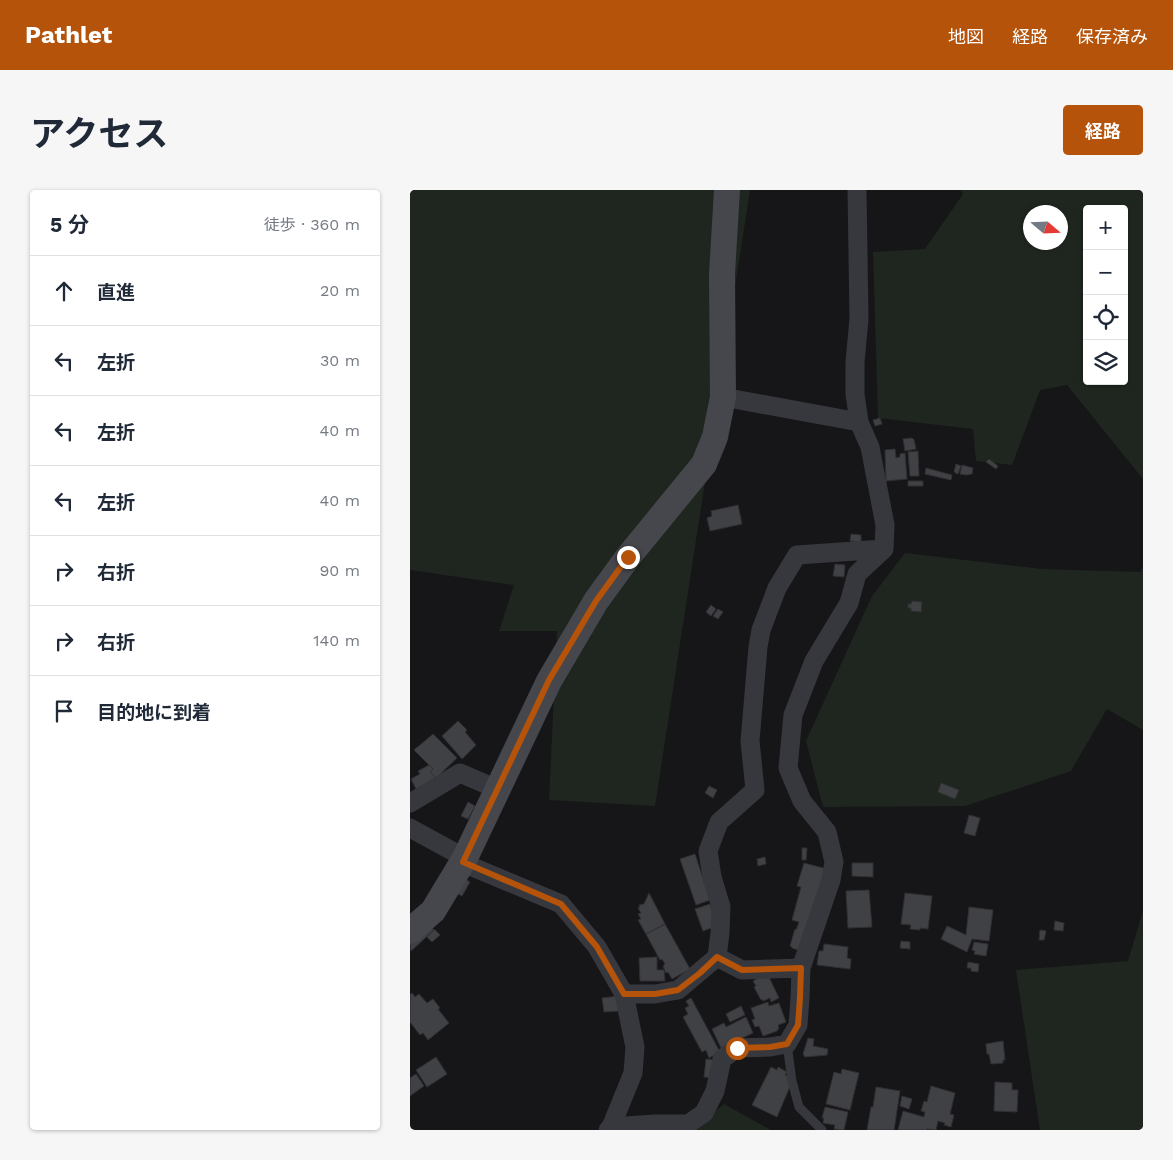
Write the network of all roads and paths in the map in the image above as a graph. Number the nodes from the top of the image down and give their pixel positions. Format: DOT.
graph roads {
  1 [pos="727,190"];
  2 [pos="856,190"];
  3 [pos="723,397"];
  4 [pos="859,422"];
  5 [pos="884,549"];
  6 [pos="498,789"];
  7 [pos="410,804"];
  8 [pos="410,828"];
  9 [pos="464,860"];
  10 [pos="410,931"];
  11 [pos="717,957"];
  12 [pos="801,968"];
  13 [pos="624,994"];
  14 [pos="787,1044"];
  15 [pos="609,1129"];
  16 [pos="822,1130"];
  1 -- 3 [label="street"];
  2 -- 4 [label="street"];
  3 -- 4 [label="street"];
  3 -- 6 [label="street"];
  4 -- 5 [label="street"];
  5 -- 11 [label="street"];
  5 -- 12 [label="street"];
  6 -- 7 [label="street"];
  6 -- 9 [label="street"];
  8 -- 9 [label="street"];
  9 -- 10 [label="street"];
  9 -- 13 [label="street"];
  11 -- 12 [label="street"];
  11 -- 13 [label="street"];
  12 -- 14 [label="street"];
  13 -- 15 [label="street"];
  14 -- 15 [label="street"];
  14 -- 16 [label="lane"];
}
